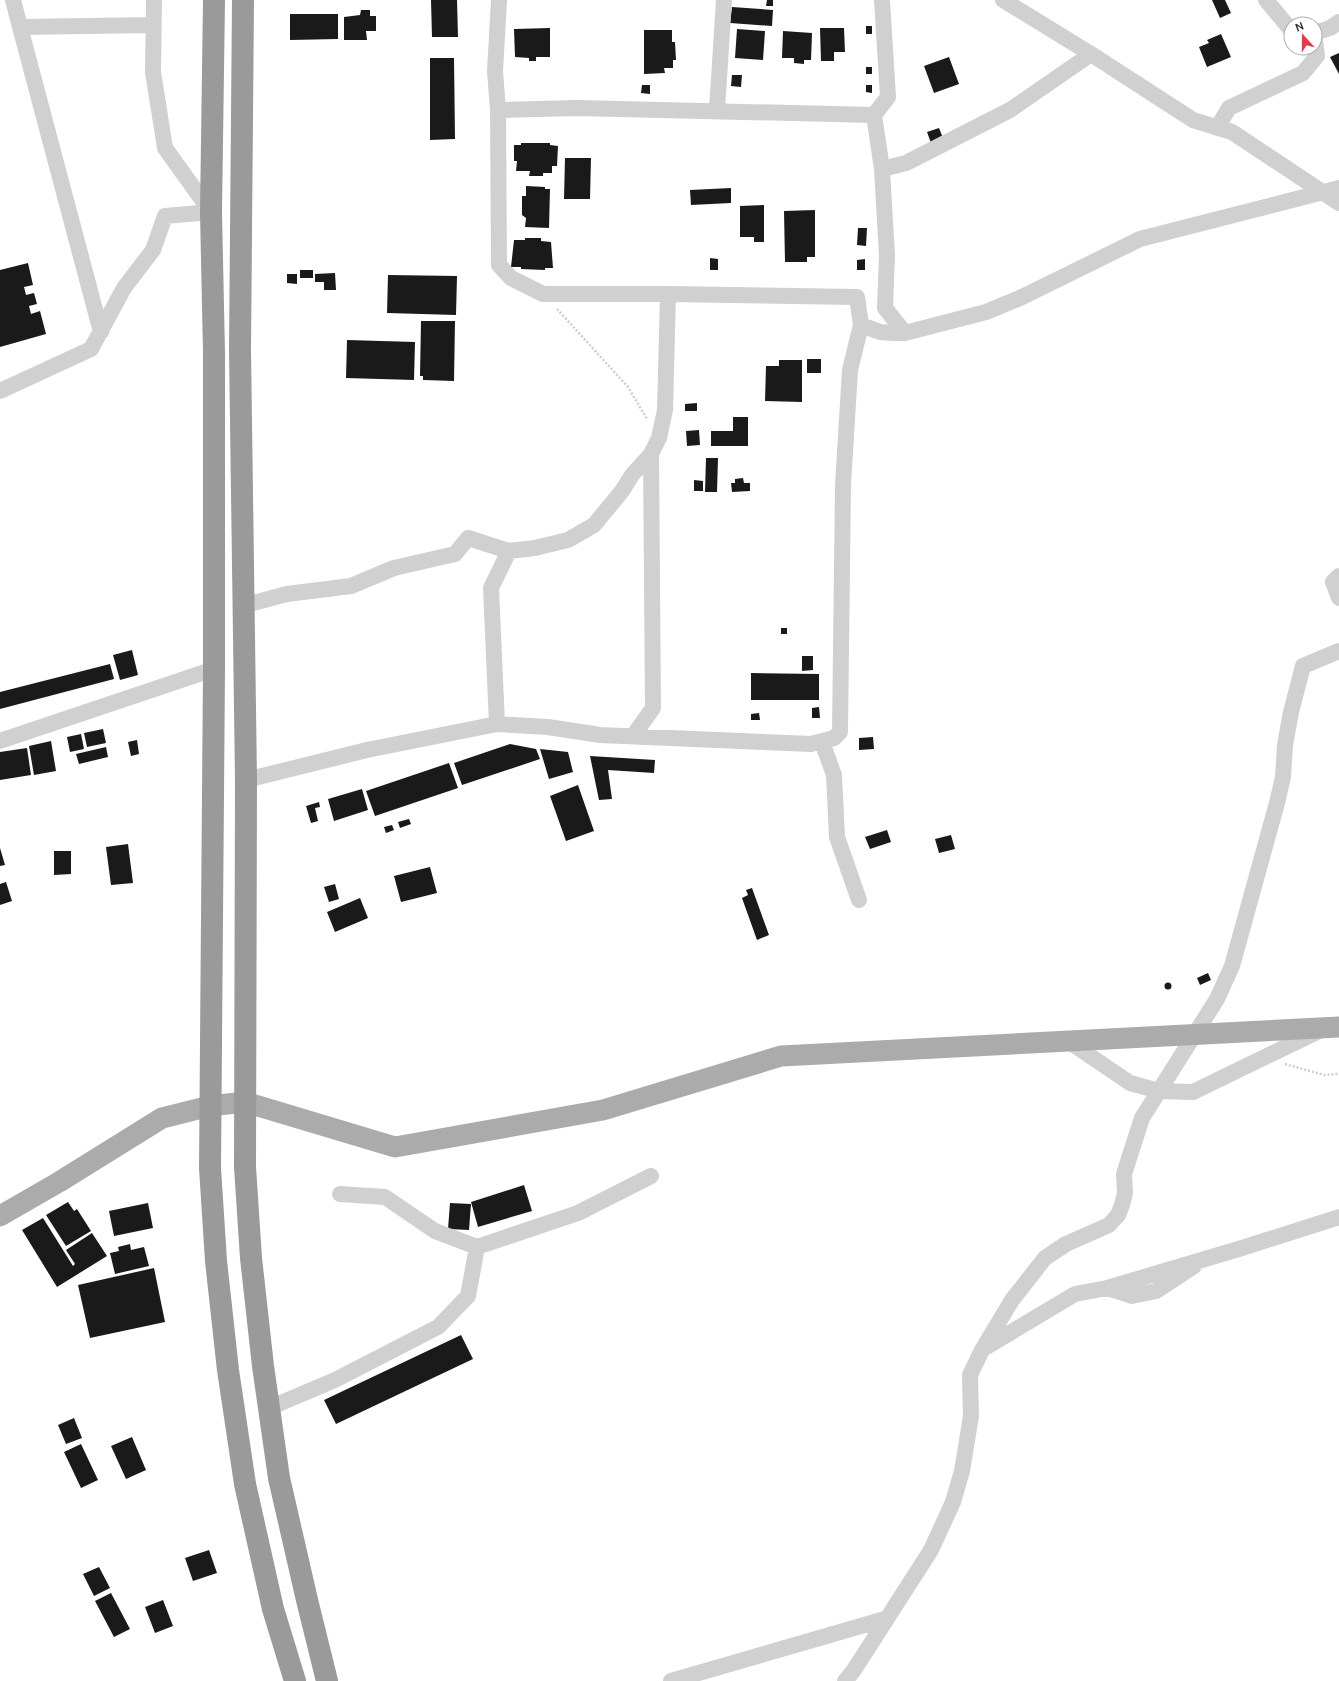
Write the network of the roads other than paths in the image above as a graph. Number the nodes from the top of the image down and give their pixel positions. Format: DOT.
graph roads {
  1 [pos="13,0"];
  2 [pos="154,0"];
  3 [pos="214,0"];
  4 [pos="243,0"];
  5 [pos="499,0"];
  6 [pos="724,0"];
  7 [pos="882,0"];
  8 [pos="1003,0"];
  9 [pos="1266,0"];
  10 [pos="1283,20"];
  11 [pos="1339,22"];
  12 [pos="153,25"];
  13 [pos="20,27"];
  14 [pos="1323,30"];
  15 [pos="1091,54"];
  16 [pos="1317,56"];
  17 [pos="498,110"];
  18 [pos="717,110"];
  19 [pos="874,115"];
  20 [pos="1217,128"];
  21 [pos="882,169"];
  22 [pos="1339,188"];
  23 [pos="1322,192"];
  24 [pos="1339,203"];
  25 [pos="211,212"];
  26 [pos="668,294"];
  27 [pos="861,325"];
  28 [pos="101,332"];
  29 [pos="905,332"];
  30 [pos="0,391"];
  31 [pos="651,454"];
  32 [pos="509,551"];
  33 [pos="1339,576"];
  34 [pos="1339,598"];
  35 [pos="242,606"];
  36 [pos="1339,651"];
  37 [pos="214,669"];
  38 [pos="497,724"];
  39 [pos="633,736"];
  40 [pos="0,741"];
  41 [pos="822,742"];
  42 [pos="246,780"];
  43 [pos="859,900"];
  44 [pos="1333,1027"];
  45 [pos="1194,1034"];
  46 [pos="1068,1041"];
  47 [pos="1159,1091"];
  48 [pos="245,1102"];
  49 [pos="210,1106"];
  50 [pos="651,1176"];
  51 [pos="340,1194"];
  52 [pos="0,1216"];
  53 [pos="1339,1217"];
  54 [pos="477,1247"];
  55 [pos="982,1350"];
  56 [pos="269,1408"];
  57 [pos="885,1619"];
  58 [pos="295,1681"];
  59 [pos="327,1681"];
  60 [pos="671,1681"];
  61 [pos="845,1681"];
  1 -- 13 [label="street"];
  2 -- 12 [label="street"];
  3 -- 25 [label="highway"];
  4 -- 35 [label="highway"];
  5 -- 17 [label="street"];
  6 -- 18 [label="street"];
  7 -- 19 [label="street"];
  8 -- 15 [label="street"];
  9 -- 10 [label="street"];
  11 -- 14 [label="street"];
  12 -- 13 [label="street"];
  12 -- 25 [label="street"];
  13 -- 28 [label="street"];
  15 -- 20 [label="street"];
  15 -- 21 [label="street"];
  16 -- 20 [label="street"];
  17 -- 18 [label="street"];
  17 -- 26 [label="street"];
  18 -- 19 [label="street"];
  19 -- 21 [label="street"];
  20 -- 23 [label="street"];
  21 -- 29 [label="street"];
  22 -- 23 [label="street"];
  23 -- 24 [label="street"];
  23 -- 29 [label="street"];
  25 -- 28 [label="street"];
  25 -- 37 [label="highway"];
  26 -- 27 [label="street"];
  26 -- 31 [label="street"];
  27 -- 29 [label="street"];
  27 -- 41 [label="street"];
  28 -- 30 [label="street"];
  31 -- 32 [label="street"];
  31 -- 39 [label="street"];
  32 -- 35 [label="street"];
  32 -- 38 [label="street"];
  33 -- 34 [label="street"];
  35 -- 42 [label="highway"];
  36 -- 45 [label="street"];
  37 -- 40 [label="street"];
  37 -- 49 [label="highway"];
  38 -- 39 [label="street"];
  38 -- 42 [label="street"];
  39 -- 41 [label="street"];
  41 -- 43 [label="street"];
  42 -- 48 [label="highway"];
  44 -- 45 [label="main road"];
  44 -- 47 [label="street"];
  45 -- 46 [label="main road"];
  45 -- 47 [label="street"];
  46 -- 47 [label="street"];
  46 -- 48 [label="main road"];
  47 -- 55 [label="street"];
  48 -- 49 [label="main road"];
  48 -- 56 [label="highway"];
  49 -- 52 [label="main road"];
  49 -- 58 [label="highway"];
  50 -- 54 [label="street"];
  51 -- 54 [label="street"];
  53 -- 55 [label="street"];
  54 -- 56 [label="street"];
  55 -- 57 [label="street"];
  56 -- 59 [label="highway"];
  57 -- 60 [label="street"];
  57 -- 61 [label="street"];
}
